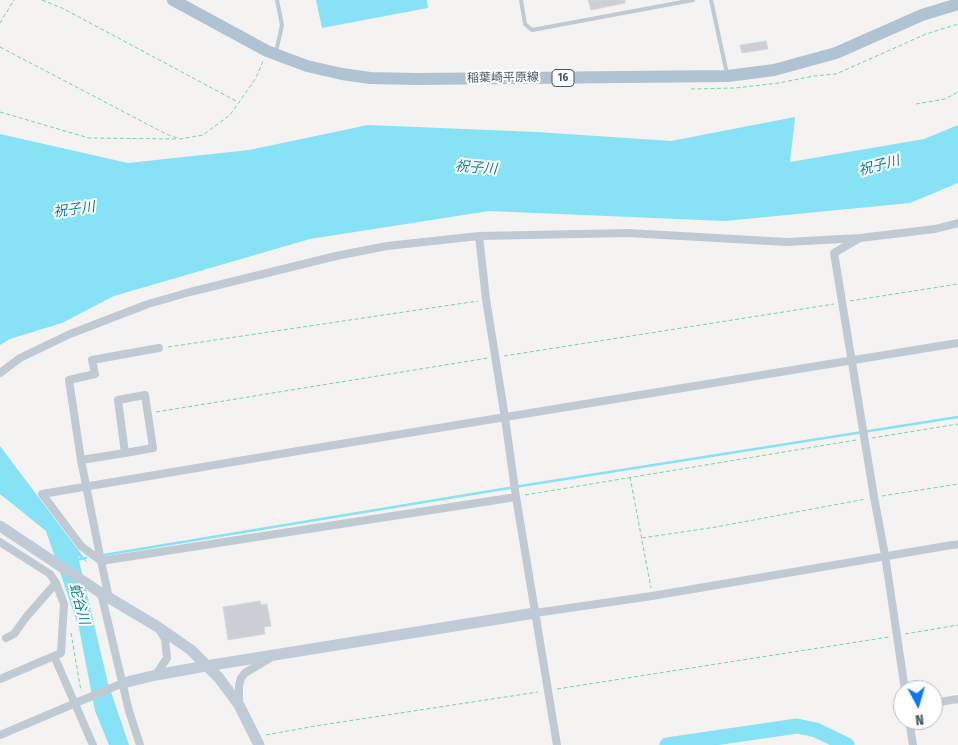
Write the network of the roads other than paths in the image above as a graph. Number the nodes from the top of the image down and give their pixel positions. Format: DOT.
graph roads {
  1 [pos="173,0"];
  2 [pos="276,0"];
  3 [pos="521,0"];
  4 [pos="692,0"];
  5 [pos="711,0"];
  6 [pos="958,4"];
  7 [pos="271,53"];
  8 [pos="728,76"];
  9 [pos="958,223"];
  10 [pos="479,236"];
  11 [pos="860,238"];
  12 [pos="958,343"];
  13 [pos="159,348"];
  14 [pos="851,361"];
  15 [pos="0,372"];
  16 [pos="505,418"];
  17 [pos="126,453"];
  18 [pos="81,460"];
  19 [pos="86,486"];
  20 [pos="516,495"];
  21 [pos="3,528"];
  22 [pos="0,541"];
  23 [pos="958,544"];
  24 [pos="885,555"];
  25 [pos="101,561"];
  26 [pos="56,583"];
  27 [pos="105,595"];
  28 [pos="535,613"];
  29 [pos="158,627"];
  30 [pos="6,638"];
  31 [pos="54,656"];
  32 [pos="274,656"];
  33 [pos="206,666"];
  34 [pos="156,675"];
  35 [pos="0,679"];
  36 [pos="903,680"];
  37 [pos="122,684"];
  38 [pos="958,699"];
  39 [pos="78,701"];
  40 [pos="943,701"];
  41 [pos="239,705"];
  42 [pos="911,730"];
  43 [pos="0,735"];
  44 [pos="257,741"];
  45 [pos="92,745"];
  46 [pos="140,745"];
  47 [pos="557,745"];
  48 [pos="913,745"];
  1 -- 7 [label="main road, 稲葉崎平原線 / 16"];
  2 -- 7 [label="lane"];
  3 -- 4 [label="lane"];
  5 -- 8 [label="lane"];
  6 -- 8 [label="main road, 稲葉崎平原線 / 16"];
  7 -- 8 [label="main road, 稲葉崎平原線 / 16"];
  9 -- 11 [label="street"];
  10 -- 11 [label="street"];
  10 -- 15 [label="street"];
  10 -- 16 [label="street"];
  11 -- 14 [label="street"];
  12 -- 14 [label="street"];
  13 -- 18 [label="street"];
  14 -- 16 [label="street"];
  14 -- 24 [label="street"];
  16 -- 19 [label="street"];
  16 -- 20 [label="street"];
  17 -- 17 [label="street"];
  17 -- 18 [label="street"];
  18 -- 19 [label="street"];
  19 -- 25 [label="street"];
  19 -- 25 [label="street"];
  20 -- 25 [label="street"];
  20 -- 28 [label="street"];
  21 -- 22 [label="street"];
  21 -- 27 [label="street"];
  22 -- 26 [label="street"];
  23 -- 24 [label="street"];
  24 -- 28 [label="street"];
  24 -- 36 [label="street"];
  25 -- 27 [label="street"];
  26 -- 30 [label="street"];
  26 -- 31 [label="street"];
  27 -- 29 [label="street"];
  27 -- 37 [label="street"];
  28 -- 32 [label="street"];
  28 -- 47 [label="street"];
  29 -- 33 [label="street"];
  29 -- 34 [label="street"];
  31 -- 35 [label="street"];
  31 -- 39 [label="street"];
  32 -- 33 [label="street"];
  32 -- 41 [label="street"];
  33 -- 34 [label="street"];
  33 -- 41 [label="street"];
  34 -- 37 [label="street"];
  37 -- 39 [label="street"];
  37 -- 46 [label="street"];
  38 -- 40 [label="street"];
  39 -- 43 [label="street"];
  39 -- 45 [label="street"];
  41 -- 44 [label="street"];
  42 -- 48 [label="street"];
}
